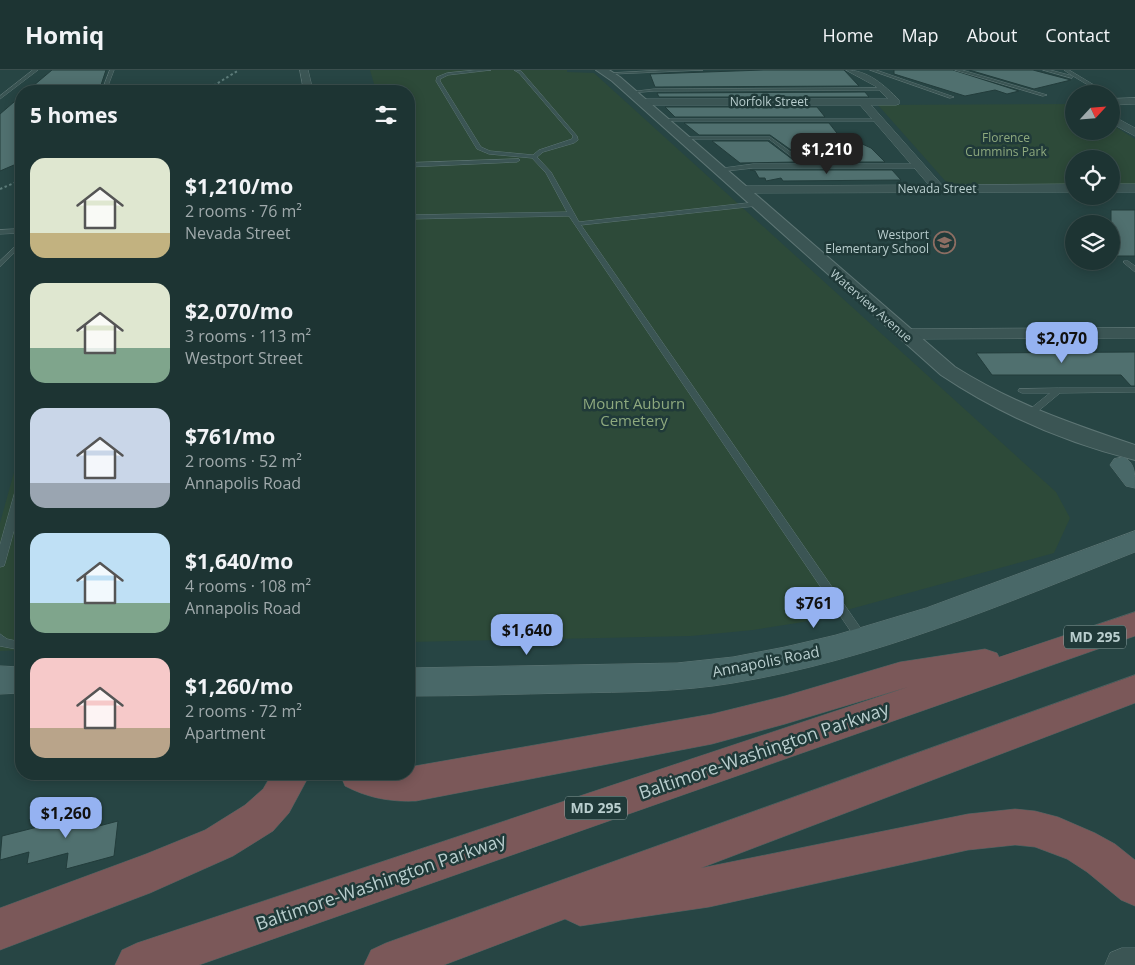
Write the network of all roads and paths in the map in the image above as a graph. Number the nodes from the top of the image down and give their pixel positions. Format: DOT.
graph roads {
  1 [pos="36,70"];
  2 [pos="112,70"];
  3 [pos="304,70"];
  4 [pos="489,70"];
  5 [pos="516,70"];
  6 [pos="601,70"];
  7 [pos="701,70"];
  8 [pos="850,70"];
  9 [pos="872,70"];
  10 [pos="957,70"];
  11 [pos="1045,70"];
  12 [pos="1066,70"];
  13 [pos="615,74"];
  14 [pos="1083,80"];
  15 [pos="17,85"];
  16 [pos="106,85"];
  17 [pos="308,85"];
  18 [pos="1092,85"];
  19 [pos="15,86"];
  20 [pos="883,89"];
  21 [pos="630,92"];
  22 [pos="952,96"];
  23 [pos="1045,96"];
  24 [pos="0,98"];
  25 [pos="1120,100"];
  26 [pos="1135,101"];
  27 [pos="643,102"];
  28 [pos="863,102"];
  29 [pos="663,120"];
  30 [pos="879,120"];
  31 [pos="1120,124"];
  32 [pos="1135,133"];
  33 [pos="682,138"];
  34 [pos="535,158"];
  35 [pos="415,165"];
  36 [pos="806,166"];
  37 [pos="919,166"];
  38 [pos="718,170"];
  39 [pos="1065,188"];
  40 [pos="1120,188"];
  41 [pos="1135,188"];
  42 [pos="740,189"];
  43 [pos="939,189"];
  44 [pos="756,204"];
  45 [pos="570,214"];
  46 [pos="415,217"];
  47 [pos="577,224"];
  48 [pos="15,231"];
  49 [pos="0,232"];
  50 [pos="15,249"];
  51 [pos="1126,262"];
  52 [pos="0,265"];
  53 [pos="1135,270"];
  54 [pos="1135,333"];
  55 [pos="904,334"];
  56 [pos="1059,390"];
  57 [pos="1135,390"];
  58 [pos="1022,391"];
  59 [pos="1028,415"];
  60 [pos="1132,467"];
  61 [pos="15,509"];
  62 [pos="1135,541"];
  63 [pos="0,563"];
  64 [pos="1135,624"];
  65 [pos="0,639"];
  66 [pos="862,640"];
  67 [pos="15,645"];
  68 [pos="1055,651"];
  69 [pos="0,680"];
  70 [pos="15,680"];
  71 [pos="415,682"];
  72 [pos="1135,688"];
  73 [pos="288,780"];
  74 [pos="372,780"];
  75 [pos="1135,886"];
  76 [pos="528,912"];
  77 [pos="0,930"];
  78 [pos="1135,964"];
  79 [pos="137,965"];
  80 [pos="386,965"];
  81 [pos="1122,965"];
  1 -- 15 [label="lane"];
  2 -- 16 [label="lane"];
  3 -- 17 [label="street"];
  4 -- 34 [label="lane"];
  5 -- 34 [label="lane"];
  6 -- 13 [label="street, Waterview Avenue"];
  7 -- 13 [label="lane"];
  8 -- 20 [label="street"];
  9 -- 22 [label="lane"];
  10 -- 23 [label="lane"];
  11 -- 14 [label="lane"];
  12 -- 14 [label="lane"];
  13 -- 21 [label="street, Waterview Avenue"];
  14 -- 18 [label="lane"];
  19 -- 24 [label="lane"];
  20 -- 21 [label="lane"];
  20 -- 28 [label="street, Norfolk Street"];
  21 -- 27 [label="street, Waterview Avenue"];
  25 -- 26 [label="street"];
  27 -- 28 [label="street, Norfolk Street"];
  27 -- 29 [label="street, Waterview Avenue"];
  28 -- 30 [label="street"];
  29 -- 30 [label="lane"];
  29 -- 33 [label="street, Waterview Avenue"];
  30 -- 37 [label="street"];
  31 -- 32 [label="street"];
  33 -- 36 [label="lane"];
  33 -- 38 [label="street, Waterview Avenue"];
  34 -- 35 [label="lane"];
  34 -- 45 [label="lane"];
  36 -- 37 [label="lane"];
  36 -- 38 [label="lane"];
  37 -- 43 [label="street"];
  38 -- 42 [label="street, Waterview Avenue"];
  39 -- 43 [label="street, Nevada Street"];
  40 -- 41 [label="street"];
  42 -- 43 [label="street, Nevada Street"];
  42 -- 44 [label="street, Waterview Avenue"];
  44 -- 47 [label="lane"];
  44 -- 55 [label="street, Waterview Avenue"];
  45 -- 46 [label="lane"];
  45 -- 47 [label="lane"];
  47 -- 66 [label="lane"];
  48 -- 49 [label="lane"];
  50 -- 52 [label="lane"];
  51 -- 53 [label="lane"];
  54 -- 55 [label="street"];
  55 -- 59 [label="street, Waterview Avenue"];
  56 -- 57 [label="lane"];
  56 -- 58 [label="lane"];
  56 -- 59 [label="lane"];
  59 -- 60 [label="street, Waterview Avenue"];
  61 -- 63 [label="lane"];
  62 -- 66 [label="main road, Annapolis Road"];
  64 -- 68 [label="highway, Baltimore-Washington Parkway / MD 295"];
  65 -- 67 [label="lane"];
  66 -- 71 [label="main road, Annapolis Road"];
  68 -- 74 [label="highway"];
  68 -- 79 [label="highway, Baltimore-Washington Parkway / MD 295"];
  69 -- 70 [label="main road"];
  72 -- 76 [label="highway"];
  73 -- 77 [label="highway"];
  75 -- 76 [label="highway"];
  76 -- 80 [label="highway"];
  78 -- 81 [label="street"];
}
